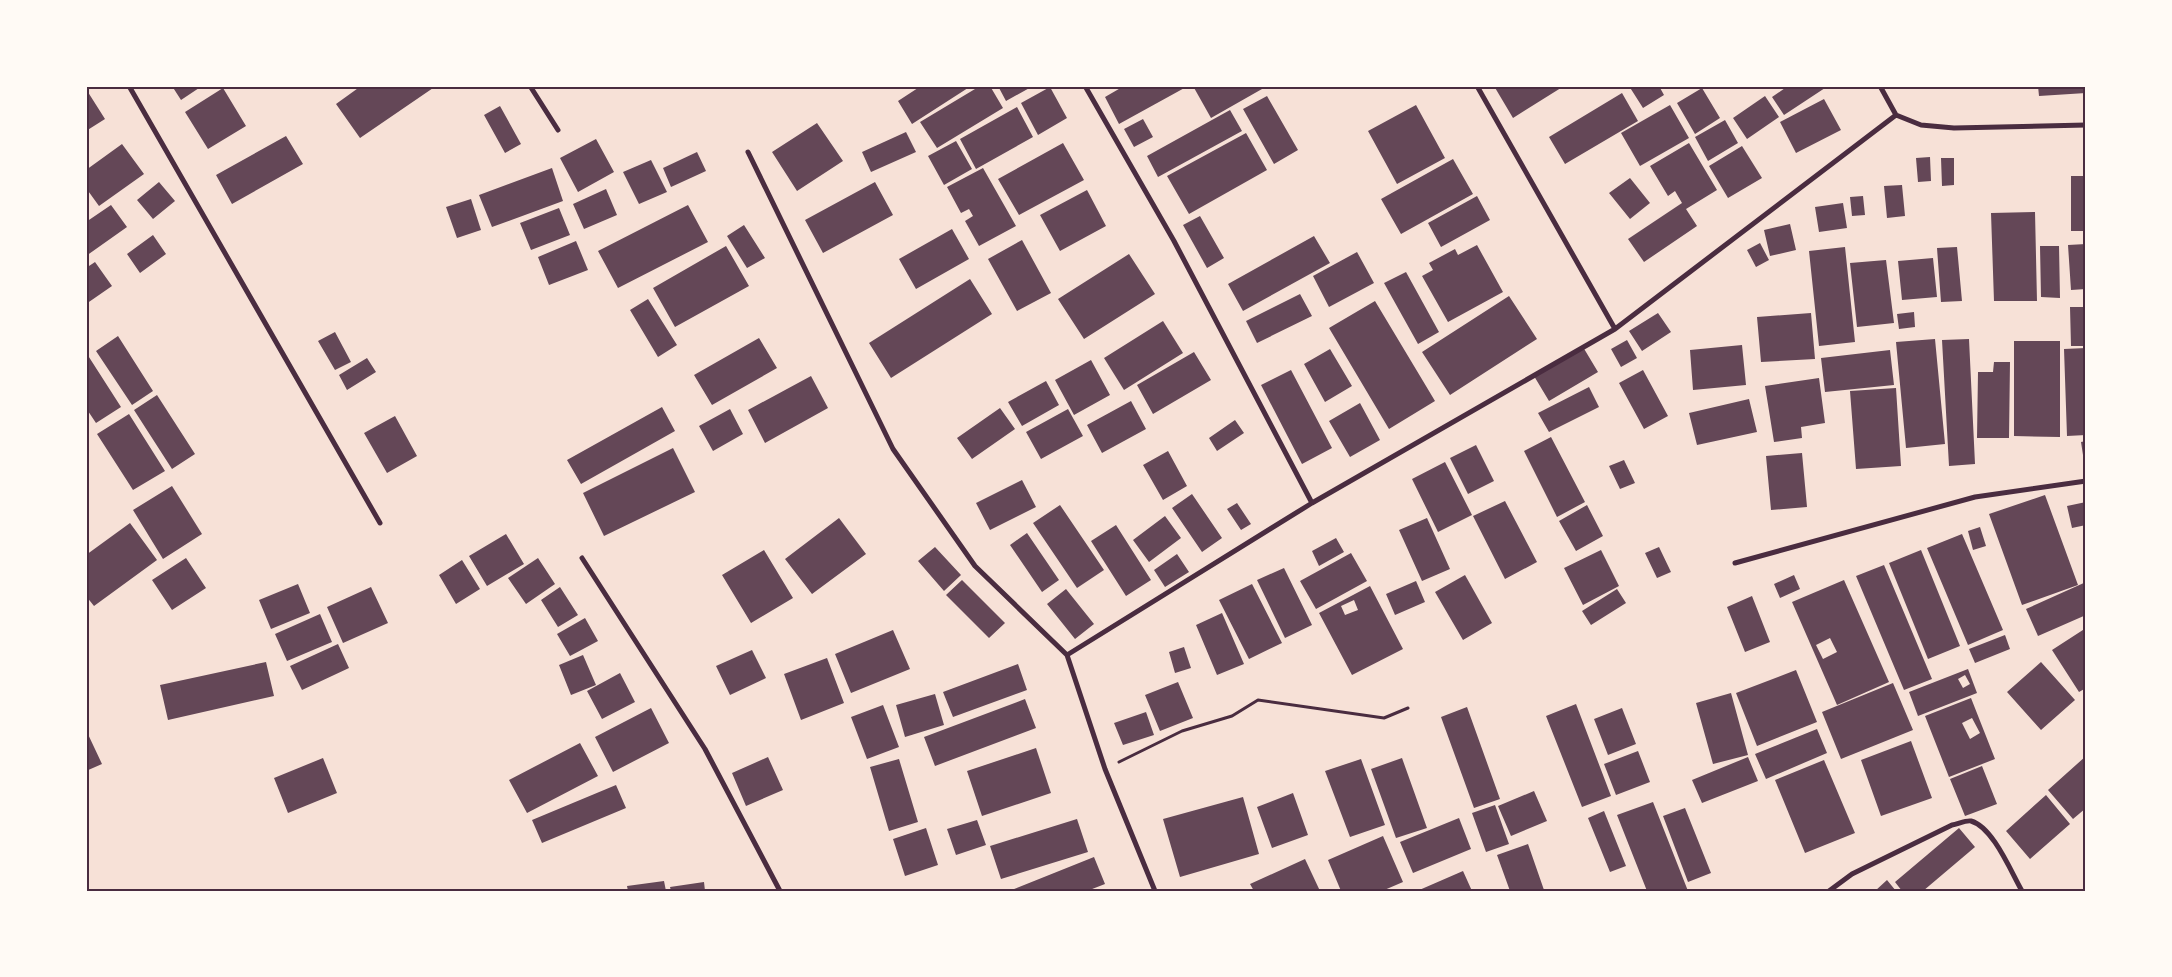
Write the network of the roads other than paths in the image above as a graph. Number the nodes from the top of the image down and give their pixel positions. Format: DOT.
graph roads {
  1 [pos="129,86"];
  2 [pos="530,86"];
  3 [pos="1085,86"];
  4 [pos="1477,86"];
  5 [pos="1880,86"];
  6 [pos="1896,115"];
  7 [pos="2086,126"];
  8 [pos="558,130"];
  9 [pos="748,152"];
  10 [pos="1615,330"];
  11 [pos="2086,480"];
  12 [pos="1312,503"];
  13 [pos="380,524"];
  14 [pos="582,558"];
  15 [pos="1735,563"];
  16 [pos="1067,655"];
  17 [pos="780,891"];
  18 [pos="1155,891"];
  19 [pos="1829,891"];
  20 [pos="2022,891"];
  1 -- 13 [label="street"];
  2 -- 8 [label="street"];
  3 -- 12 [label="street"];
  4 -- 10 [label="street"];
  5 -- 6 [label="street"];
  6 -- 7 [label="street"];
  6 -- 10 [label="street"];
  9 -- 16 [label="street"];
  10 -- 12 [label="street"];
  11 -- 15 [label="street"];
  12 -- 16 [label="street"];
  14 -- 17 [label="street"];
  16 -- 18 [label="street"];
  19 -- 20 [label="street"];
}
